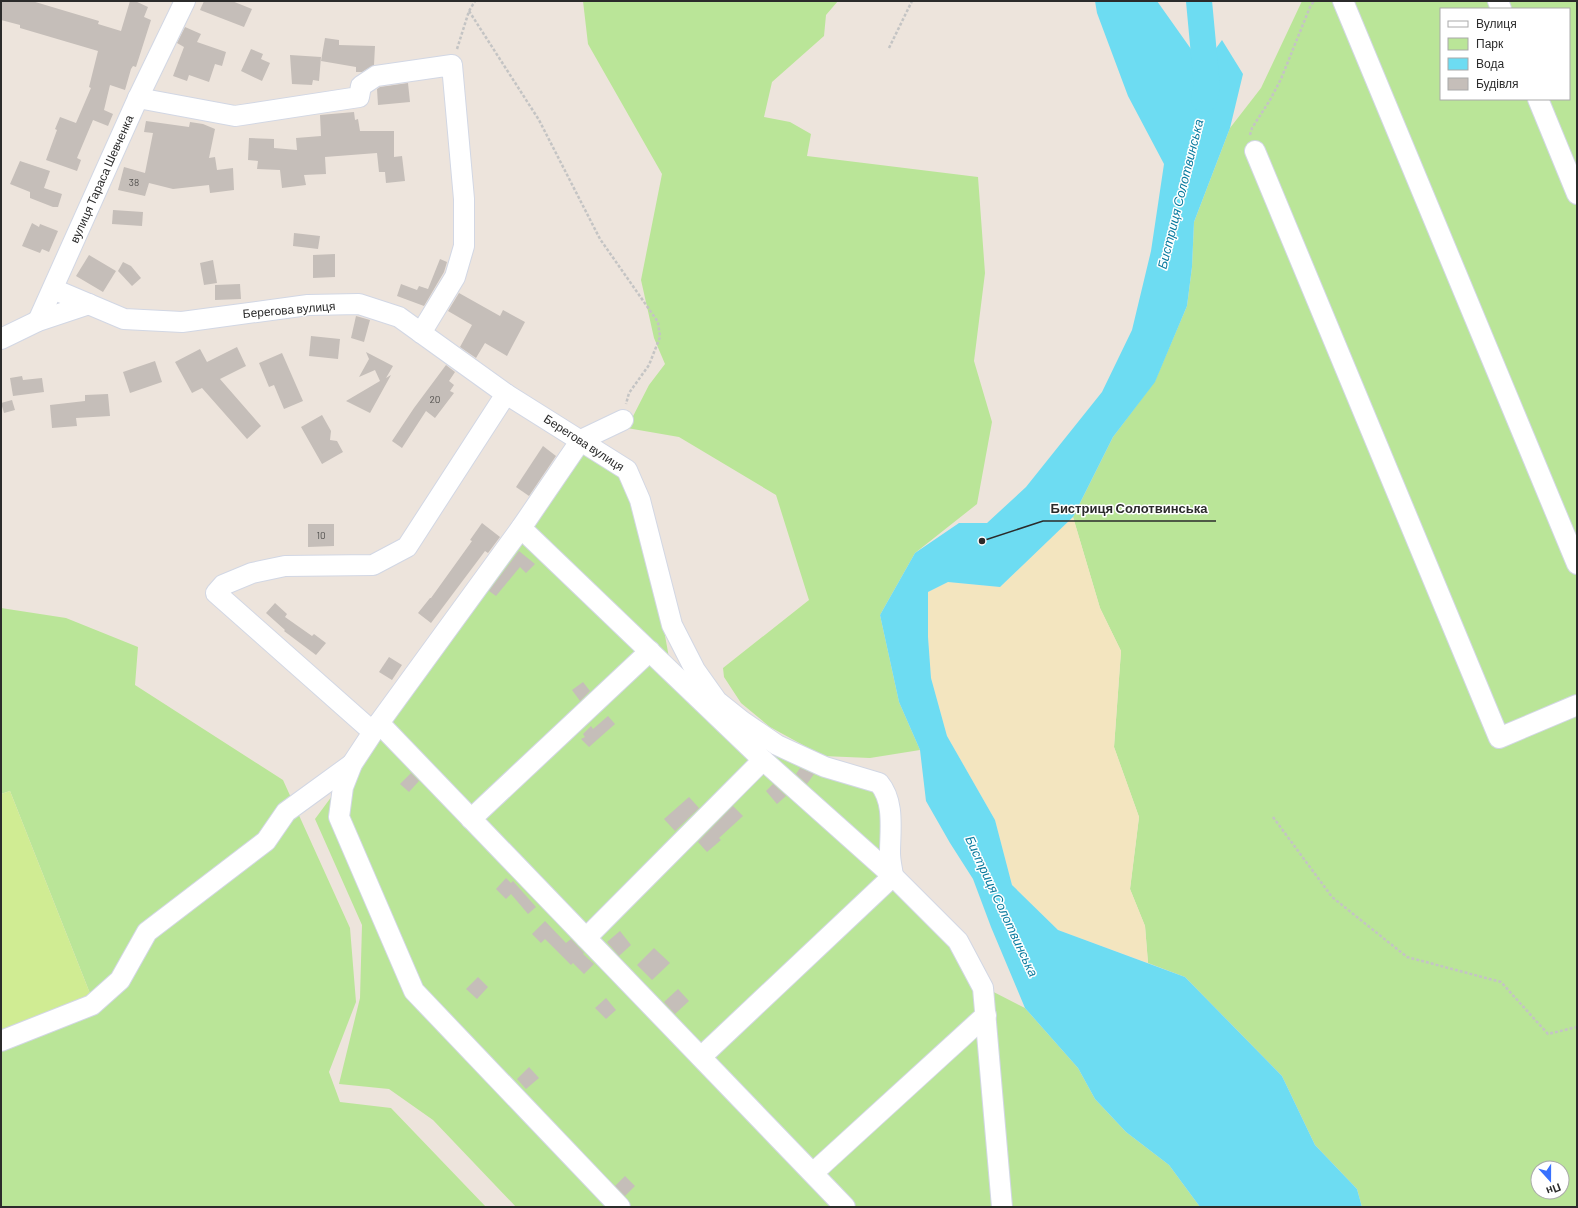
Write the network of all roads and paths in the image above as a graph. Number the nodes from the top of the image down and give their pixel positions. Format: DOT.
graph roads {
  1 [pos="185,1"];
  2 [pos="475,1"];
  3 [pos="912,1"];
  4 [pos="1314,1"];
  5 [pos="1343,1"];
  6 [pos="469,11"];
  7 [pos="889,48"];
  8 [pos="452,65"];
  9 [pos="138,98"];
  10 [pos="1538,100"];
  11 [pos="1255,151"];
  12 [pos="1577,194"];
  13 [pos="53,289"];
  14 [pos="89,304"];
  15 [pos="38,321"];
  16 [pos="421,333"];
  17 [pos="1,339"];
  18 [pos="506,394"];
  19 [pos="623,420"];
  20 [pos="581,440"];
  21 [pos="521,528"];
  22 [pos="1577,564"];
  23 [pos="650,651"];
  24 [pos="1577,705"];
  25 [pos="376,728"];
  26 [pos="763,760"];
  27 [pos="352,764"];
  28 [pos="1274,818"];
  29 [pos="471,819"];
  30 [pos="893,876"];
  31 [pos="586,938"];
  32 [pos="986,1015"];
  33 [pos="1577,1027"];
  34 [pos="1,1041"];
  35 [pos="701,1057"];
  36 [pos="812,1173"];
  37 [pos="620,1207"];
  38 [pos="845,1207"];
  39 [pos="1002,1207"];
  1 -- 9 [label="street, вулиця Тараса Шевченка"];
  2 -- 6 [label="path"];
  3 -- 7 [label="path"];
  4 -- 11 [label="path"];
  5 -- 22 [label="street"];
  6 -- 8 [label="path"];
  6 -- 19 [label="path"];
  8 -- 9 [label="street"];
  8 -- 16 [label="street"];
  9 -- 13 [label="street, вулиця Тараса Шевченка"];
  10 -- 12 [label="street"];
  11 -- 24 [label="street"];
  13 -- 14 [label="street, Берегова вулиця"];
  13 -- 15 [label="street, вулиця Тараса Шевченка"];
  14 -- 15 [label="street"];
  14 -- 16 [label="street, Берегова вулиця"];
  15 -- 17 [label="street"];
  16 -- 18 [label="street, Берегова вулиця"];
  18 -- 20 [label="street, Берегова вулиця"];
  18 -- 25 [label="street"];
  19 -- 20 [label="street"];
  20 -- 21 [label="street"];
  20 -- 30 [label="street, Берегова вулиця"];
  21 -- 23 [label="street"];
  21 -- 25 [label="street"];
  23 -- 26 [label="street"];
  23 -- 29 [label="street"];
  25 -- 27 [label="street"];
  25 -- 29 [label="street"];
  26 -- 30 [label="street"];
  26 -- 31 [label="street"];
  27 -- 34 [label="street"];
  27 -- 37 [label="street"];
  28 -- 33 [label="path"];
  29 -- 31 [label="street"];
  30 -- 32 [label="street"];
  30 -- 35 [label="street"];
  31 -- 35 [label="street"];
  32 -- 36 [label="street"];
  32 -- 39 [label="street"];
  35 -- 36 [label="street"];
  36 -- 38 [label="street"];
}
